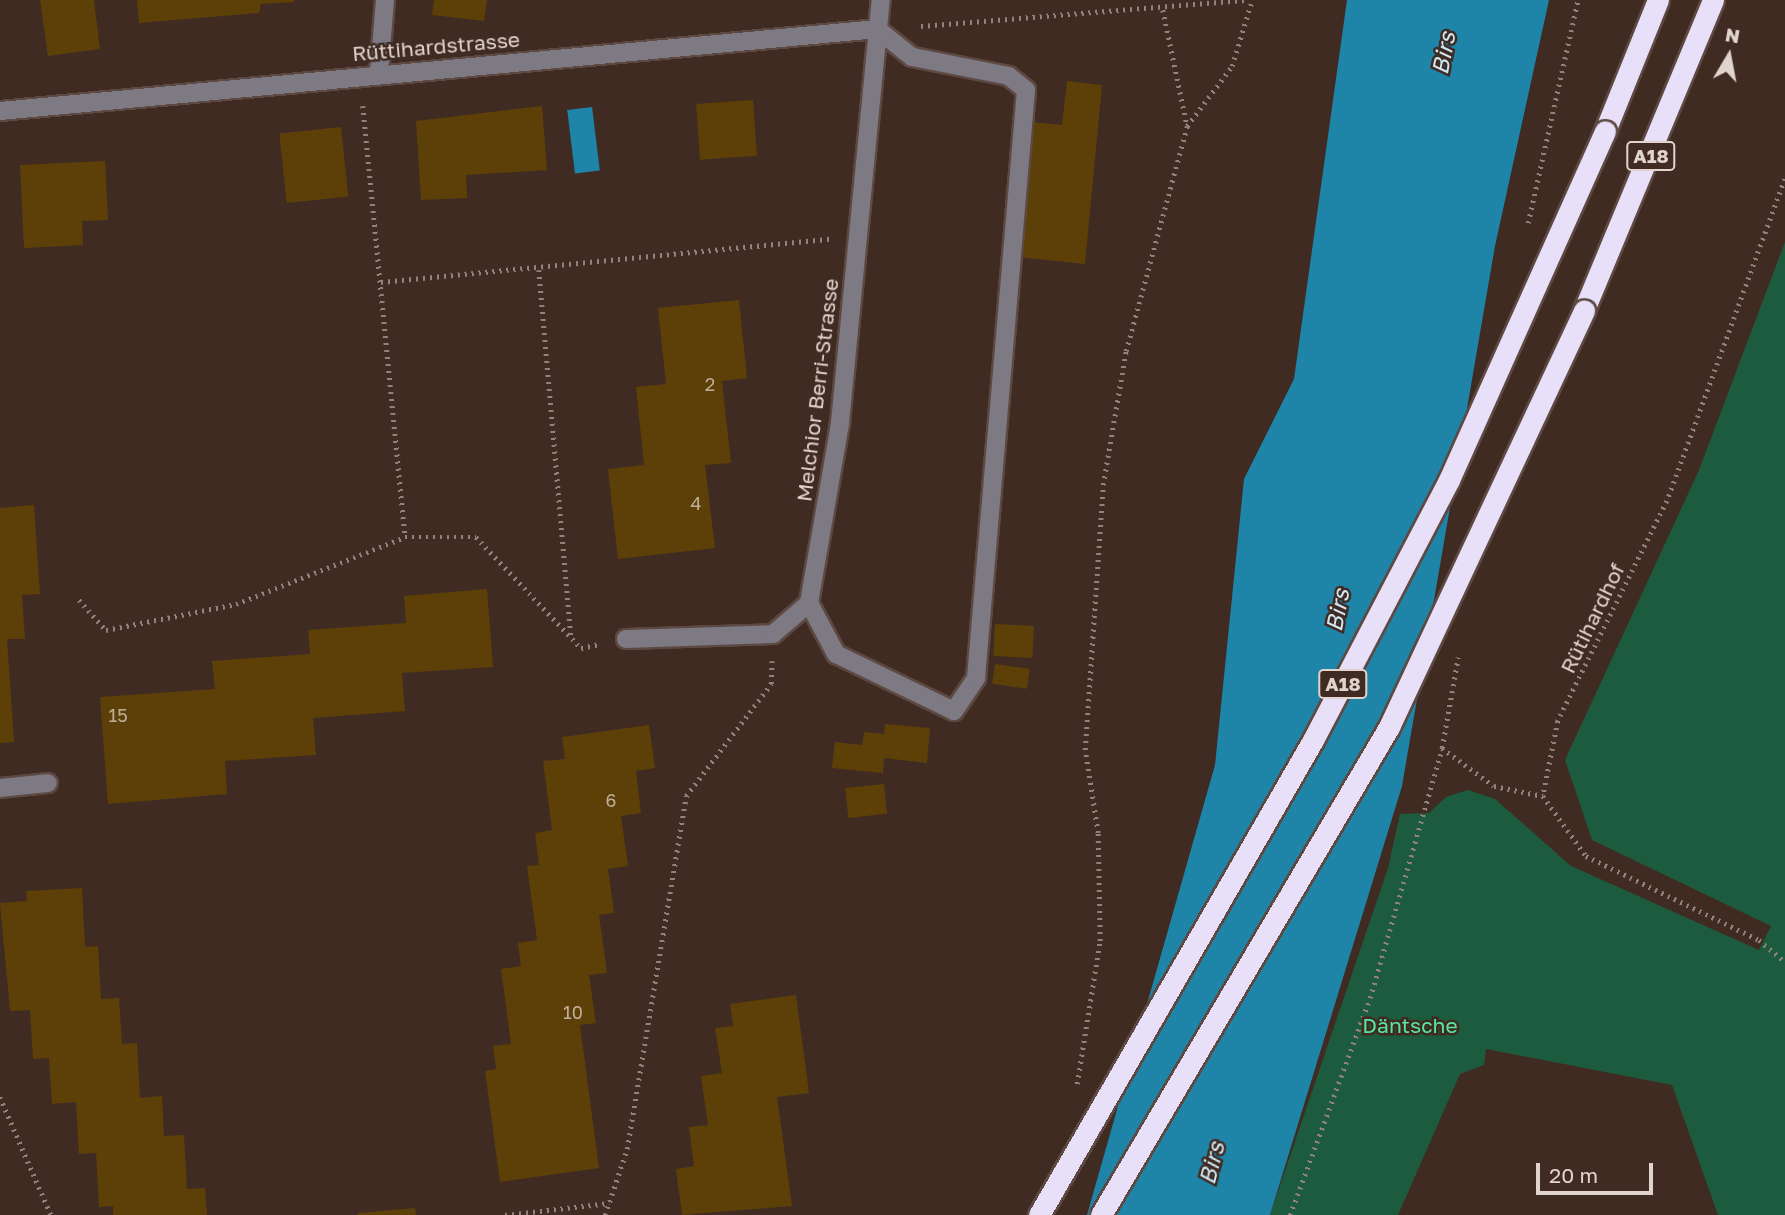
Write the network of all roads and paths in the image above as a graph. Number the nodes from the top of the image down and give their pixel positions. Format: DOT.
graph roads {
  1 [pos="385,0"];
  2 [pos="881,0"];
  3 [pos="1244,0"];
  4 [pos="1252,0"];
  5 [pos="1658,0"];
  6 [pos="1713,0"];
  7 [pos="1163,10"];
  8 [pos="877,29"];
  9 [pos="379,73"];
  10 [pos="360,76"];
  11 [pos="0,111"];
  12 [pos="1187,126"];
  13 [pos="1785,179"];
  14 [pos="858,236"];
  15 [pos="539,270"];
  16 [pos="381,282"];
  17 [pos="405,537"];
  18 [pos="79,600"];
  19 [pos="809,603"];
  20 [pos="773,634"];
  21 [pos="571,636"];
  22 [pos="626,639"];
  23 [pos="1441,748"];
  24 [pos="48,783"];
  25 [pos="0,788"];
  26 [pos="1543,796"];
  27 [pos="1784,961"];
  28 [pos="1075,1096"];
  29 [pos="0,1097"];
  30 [pos="609,1203"];
  31 [pos="51,1215"];
  32 [pos="505,1215"];
  33 [pos="606,1215"];
  34 [pos="1039,1215"];
  35 [pos="1101,1215"];
  1 -- 9 [label="street"];
  2 -- 8 [label="street, Melchior Berri-Strasse"];
  3 -- 7 [label="path"];
  4 -- 12 [label="path"];
  5 -- 34 [label="highway, A18, bridge"];
  6 -- 35 [label="highway, A18, bridge"];
  7 -- 8 [label="path"];
  7 -- 12 [label="path"];
  8 -- 9 [label="street, Rüttihardstrasse"];
  8 -- 14 [label="street, Melchior Berri-Strasse"];
  8 -- 19 [label="street"];
  9 -- 10 [label="street, Rüttihardstrasse"];
  10 -- 11 [label="street, Rüttihardstrasse"];
  10 -- 16 [label="path"];
  12 -- 28 [label="path"];
  13 -- 26 [label="path, Rütihardhof"];
  14 -- 15 [label="path"];
  14 -- 19 [label="street, Melchior Berri-Strasse"];
  15 -- 16 [label="path"];
  15 -- 21 [label="path"];
  16 -- 17 [label="path"];
  17 -- 18 [label="path"];
  17 -- 21 [label="path"];
  19 -- 20 [label="street"];
  20 -- 22 [label="street"];
  20 -- 30 [label="path"];
  21 -- 22 [label="path"];
  23 -- 26 [label="path"];
  24 -- 25 [label="street"];
  26 -- 27 [label="path"];
  29 -- 31 [label="path"];
  30 -- 32 [label="path"];
  30 -- 33 [label="path"];
}
